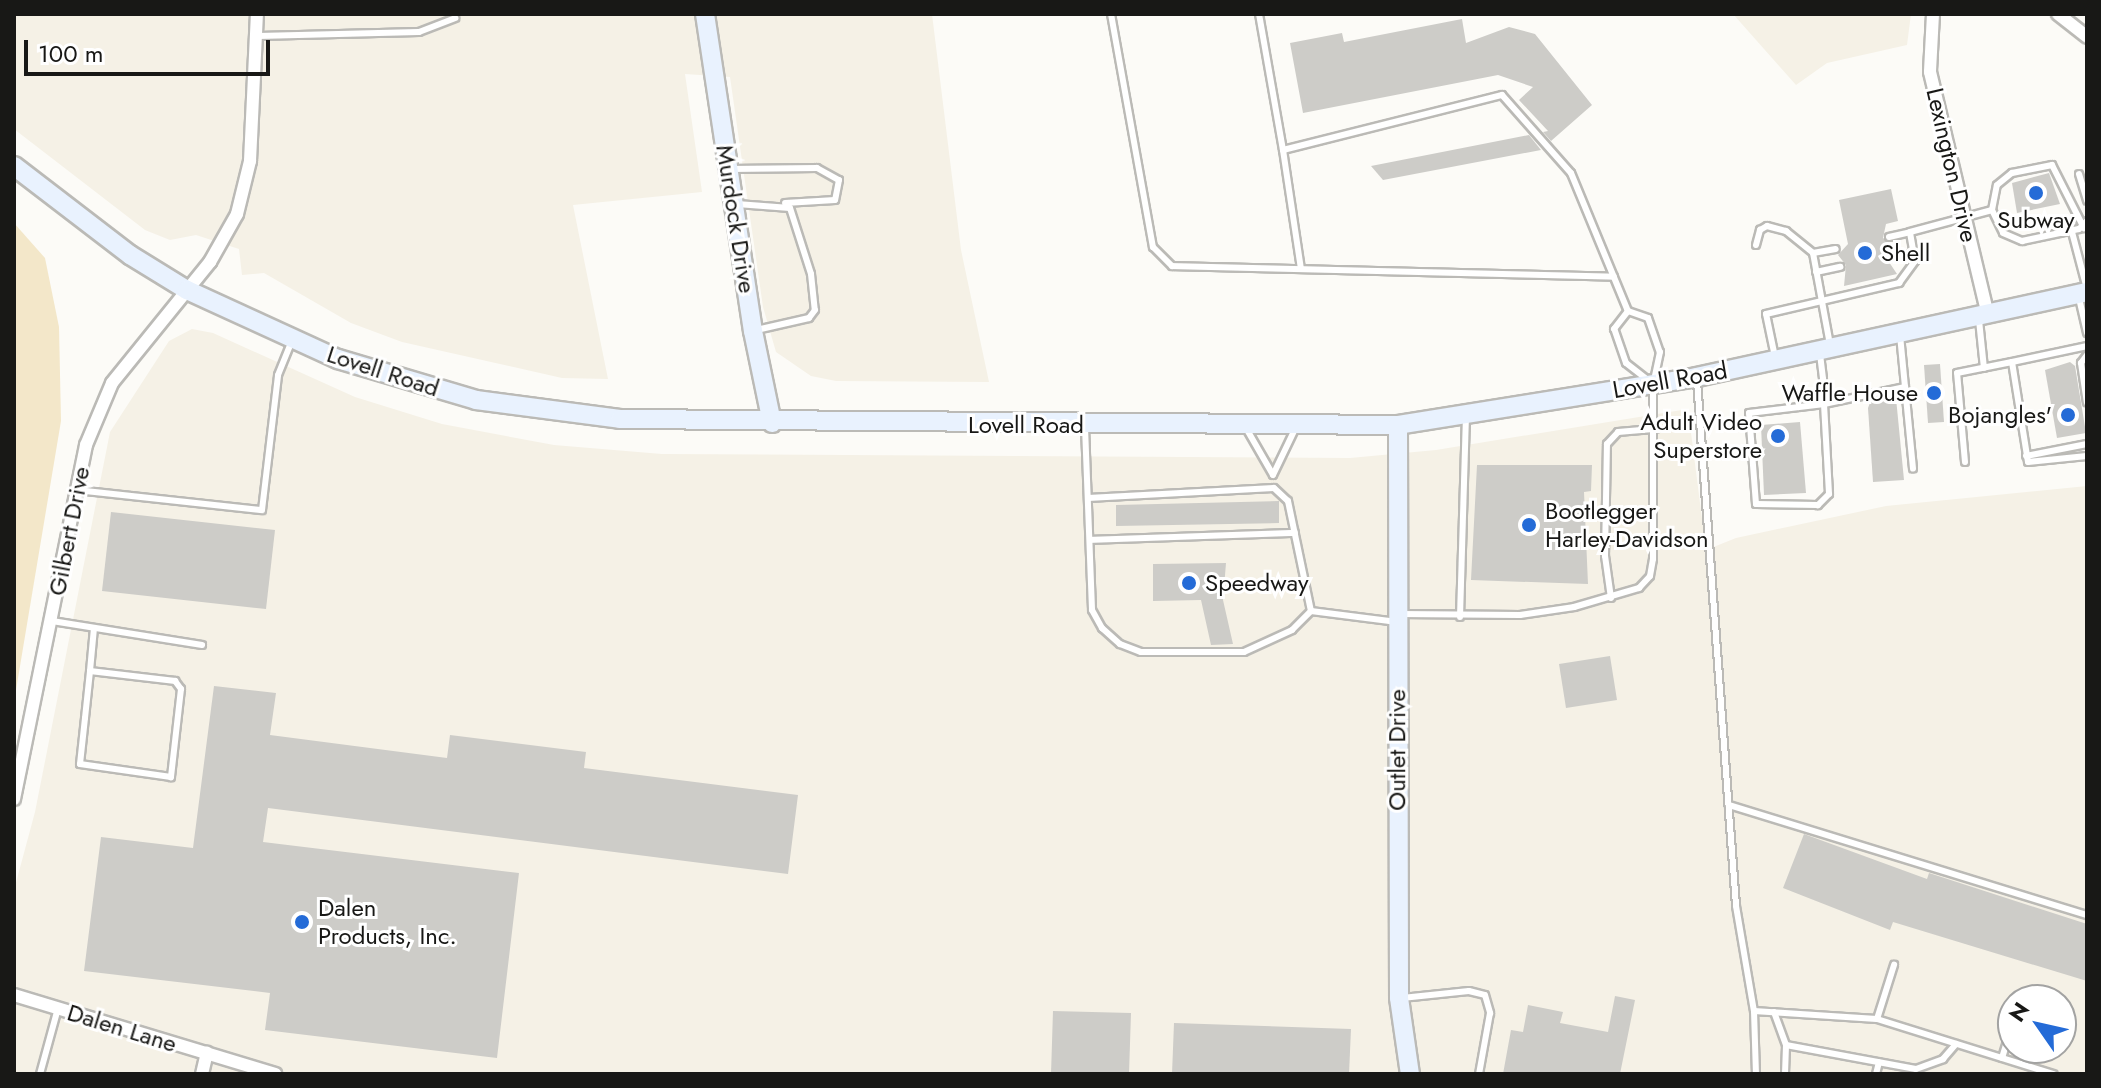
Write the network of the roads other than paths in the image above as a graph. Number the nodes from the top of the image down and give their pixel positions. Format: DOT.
graph roads {
  1 [pos="257,14"];
  2 [pos="705,14"];
  3 [pos="1111,14"];
  4 [pos="1259,14"];
  5 [pos="1933,14"];
  6 [pos="2058,14"];
  7 [pos="455,18"];
  8 [pos="258,36"];
  9 [pos="2087,37"];
  10 [pos="1283,150"];
  11 [pos="14,166"];
  12 [pos="728,169"];
  13 [pos="2079,174"];
  14 [pos="2087,201"];
  15 [pos="781,203"];
  16 [pos="734,204"];
  17 [pos="1992,210"];
  18 [pos="1964,218"];
  19 [pos="2086,224"];
  20 [pos="1910,232"];
  21 [pos="2072,232"];
  22 [pos="1889,237"];
  23 [pos="1756,245"];
  24 [pos="1836,249"];
  25 [pos="1813,253"];
  26 [pos="1915,253"];
  27 [pos="1893,257"];
  28 [pos="1840,267"];
  29 [pos="1301,269"];
  30 [pos="1816,272"];
  31 [pos="1614,277"];
  32 [pos="187,290"];
  33 [pos="2084,292"];
  34 [pos="1822,300"];
  35 [pos="1628,311"];
  36 [pos="1983,316"];
  37 [pos="753,331"];
  38 [pos="2087,333"];
  39 [pos="1899,334"];
  40 [pos="293,339"];
  41 [pos="2087,346"];
  42 [pos="1825,350"];
  43 [pos="2087,355"];
  44 [pos="1775,360"];
  45 [pos="2012,362"];
  46 [pos="1984,368"];
  47 [pos="1697,377"];
  48 [pos="1653,384"];
  49 [pos="1905,387"];
  50 [pos="2087,403"];
  51 [pos="1824,404"];
  52 [pos="1466,414"];
  53 [pos="772,423"];
  54 [pos="1085,425"];
  55 [pos="1245,425"];
  56 [pos="1297,425"];
  57 [pos="1398,425"];
  58 [pos="1656,429"];
  59 [pos="2087,444"];
  60 [pos="2026,456"];
  61 [pos="2087,456"];
  62 [pos="1965,462"];
  63 [pos="1913,469"];
  64 [pos="1273,475"];
  65 [pos="1274,488"];
  66 [pos="77,490"];
  67 [pos="1088,498"];
  68 [pos="1295,533"];
  69 [pos="1090,540"];
  70 [pos="1611,598"];
  71 [pos="1311,611"];
  72 [pos="1457,617"];
  73 [pos="1397,618"];
  74 [pos="52,621"];
  75 [pos="94,628"];
  76 [pos="202,645"];
  77 [pos="90,671"];
  78 [pos="14,799"];
  79 [pos="1729,805"];
  80 [pos="2087,915"];
  81 [pos="1894,965"];
  82 [pos="14,995"];
  83 [pos="1399,998"];
  84 [pos="58,1008"];
  85 [pos="1754,1011"];
  86 [pos="1774,1012"];
  87 [pos="1877,1019"];
  88 [pos="1956,1044"];
  89 [pos="1786,1045"];
  90 [pos="207,1053"];
  91 [pos="1997,1056"];
  92 [pos="1879,1062"];
  93 [pos="2022,1064"];
  94 [pos="40,1074"];
  95 [pos="202,1074"];
  96 [pos="275,1074"];
  97 [pos="1410,1074"];
  98 [pos="1479,1074"];
  99 [pos="1756,1074"];
  100 [pos="1785,1074"];
  101 [pos="1876,1074"];
  102 [pos="2054,1074"];
  1 -- 8 [label="street, Gilbert Drive"];
  2 -- 12 [label="main road, Murdock Drive"];
  3 -- 29 [label="lane"];
  4 -- 10 [label="lane"];
  5 -- 18 [label="street, Lexington Drive"];
  6 -- 9 [label="street"];
  7 -- 8 [label="lane"];
  8 -- 32 [label="street, Gilbert Drive"];
  10 -- 29 [label="lane"];
  10 -- 31 [label="lane"];
  11 -- 32 [label="main road, Lovell Road"];
  12 -- 15 [label="lane"];
  12 -- 16 [label="main road, Murdock Drive"];
  13 -- 14 [label="lane"];
  15 -- 16 [label="lane"];
  15 -- 37 [label="lane"];
  16 -- 37 [label="main road, Murdock Drive"];
  17 -- 18 [label="lane"];
  17 -- 19 [label="lane"];
  17 -- 21 [label="lane"];
  18 -- 20 [label="lane"];
  18 -- 36 [label="street, Lexington Drive"];
  19 -- 21 [label="lane"];
  20 -- 22 [label="lane"];
  20 -- 26 [label="lane"];
  21 -- 33 [label="lane"];
  23 -- 25 [label="lane"];
  24 -- 25 [label="lane"];
  25 -- 30 [label="lane"];
  26 -- 27 [label="lane"];
  26 -- 34 [label="lane"];
  28 -- 30 [label="lane"];
  29 -- 31 [label="lane"];
  30 -- 34 [label="lane"];
  31 -- 35 [label="lane"];
  32 -- 40 [label="main road, Lovell Road"];
  32 -- 66 [label="street, Gilbert Drive"];
  33 -- 36 [label="main road, Lovell Road"];
  33 -- 38 [label="lane"];
  34 -- 42 [label="lane"];
  34 -- 44 [label="lane"];
  35 -- 48 [label="lane"];
  35 -- 48 [label="lane"];
  36 -- 39 [label="main road, Lovell Road"];
  36 -- 46 [label="lane"];
  37 -- 53 [label="main road, Murdock Drive"];
  39 -- 42 [label="main road, Lovell Road"];
  39 -- 49 [label="lane"];
  40 -- 53 [label="main road, Lovell Road"];
  40 -- 66 [label="lane"];
  41 -- 45 [label="lane"];
  42 -- 44 [label="main road, Lovell Road"];
  42 -- 51 [label="lane"];
  43 -- 50 [label="lane"];
  44 -- 47 [label="main road, Lovell Road"];
  45 -- 46 [label="lane"];
  45 -- 60 [label="lane"];
  46 -- 62 [label="lane"];
  47 -- 48 [label="main road, Lovell Road"];
  47 -- 79 [label="lane"];
  48 -- 52 [label="main road, Lovell Road"];
  48 -- 58 [label="lane"];
  49 -- 51 [label="lane"];
  49 -- 63 [label="lane"];
  51 -- 51 [label="lane"];
  52 -- 57 [label="main road, Lovell Road"];
  52 -- 72 [label="lane"];
  53 -- 54 [label="main road, Lovell Road"];
  54 -- 55 [label="main road, Lovell Road"];
  54 -- 67 [label="lane"];
  55 -- 56 [label="main road, Lovell Road"];
  55 -- 64 [label="lane"];
  56 -- 57 [label="main road, Lovell Road"];
  56 -- 64 [label="lane"];
  57 -- 73 [label="main road, Outlet Drive"];
  58 -- 70 [label="lane"];
  58 -- 70 [label="lane"];
  59 -- 60 [label="lane"];
  60 -- 61 [label="lane"];
  64 -- 65 [label="lane"];
  65 -- 67 [label="lane"];
  65 -- 68 [label="lane"];
  66 -- 74 [label="street, Gilbert Drive"];
  67 -- 69 [label="lane"];
  68 -- 69 [label="lane"];
  68 -- 71 [label="lane"];
  69 -- 71 [label="lane"];
  70 -- 72 [label="lane"];
  71 -- 73 [label="lane"];
  72 -- 73 [label="lane"];
  73 -- 83 [label="main road, Outlet Drive"];
  74 -- 75 [label="lane"];
  74 -- 78 [label="street, Gilbert Drive"];
  75 -- 76 [label="lane"];
  75 -- 77 [label="lane"];
  77 -- 77 [label="lane"];
  79 -- 80 [label="lane"];
  79 -- 85 [label="lane"];
  81 -- 87 [label="lane"];
  82 -- 84 [label="street, Dalen Lane"];
  83 -- 97 [label="main road, Outlet Drive"];
  83 -- 98 [label="lane"];
  84 -- 90 [label="street, Dalen Lane"];
  84 -- 94 [label="lane"];
  85 -- 86 [label="lane"];
  85 -- 99 [label="lane"];
  86 -- 87 [label="lane"];
  86 -- 89 [label="lane"];
  87 -- 88 [label="lane"];
  88 -- 91 [label="lane"];
  88 -- 92 [label="lane"];
  89 -- 92 [label="lane"];
  89 -- 100 [label="lane"];
  90 -- 95 [label="street"];
  90 -- 96 [label="street, Dalen Lane"];
  92 -- 101 [label="lane"];
  93 -- 102 [label="lane"];
}
